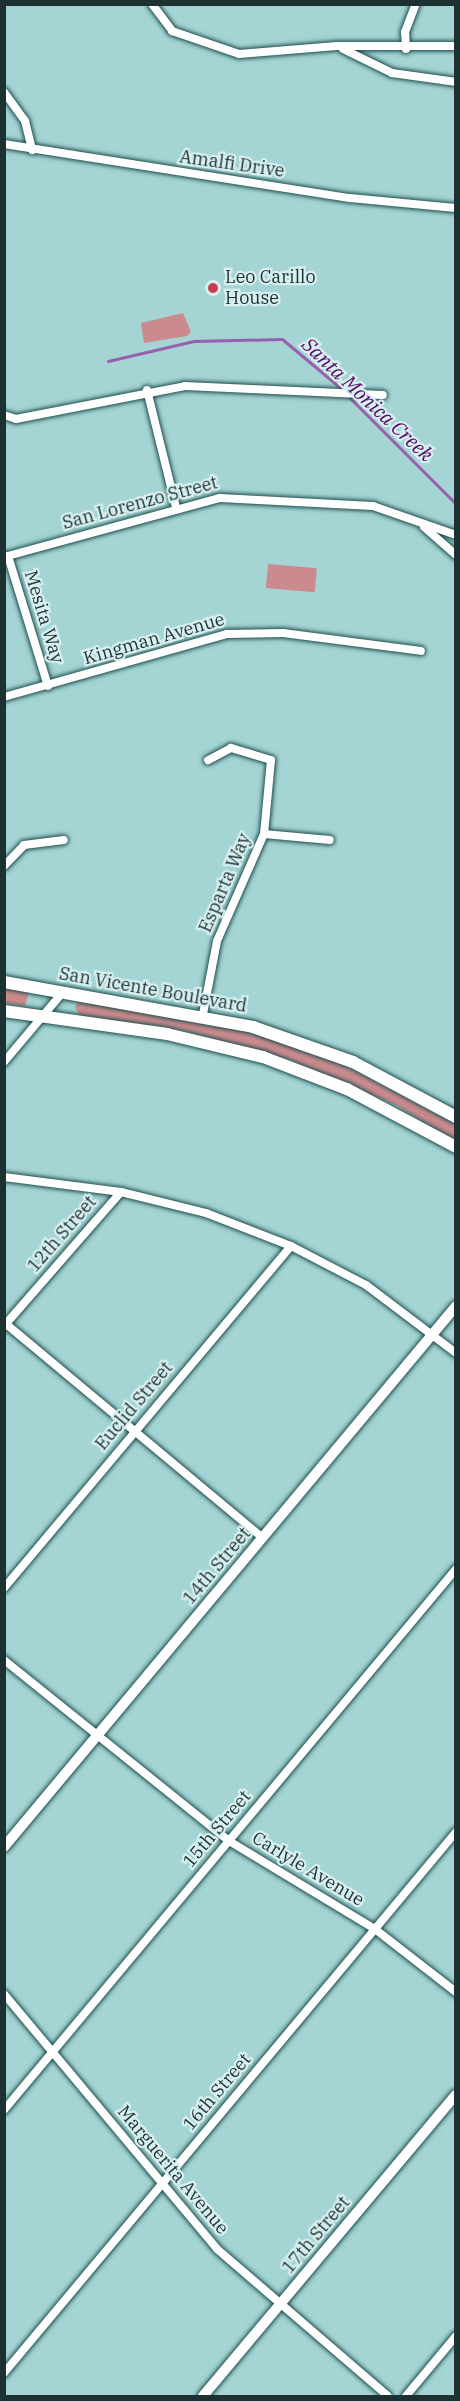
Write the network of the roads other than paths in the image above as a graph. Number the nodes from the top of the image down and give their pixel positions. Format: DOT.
graph roads {
  1 [pos="152,4"];
  2 [pos="416,4"];
  3 [pos="337,46"];
  4 [pos="456,46"];
  5 [pos="406,49"];
  6 [pos="456,82"];
  7 [pos="4,92"];
  8 [pos="4,144"];
  9 [pos="32,150"];
  10 [pos="456,207"];
  11 [pos="147,390"];
  12 [pos="383,395"];
  13 [pos="4,415"];
  14 [pos="16,419"];
  15 [pos="4,422"];
  16 [pos="176,507"];
  17 [pos="424,527"];
  18 [pos="456,535"];
  19 [pos="456,555"];
  20 [pos="6,557"];
  21 [pos="421,651"];
  22 [pos="48,686"];
  23 [pos="4,697"];
  24 [pos="208,760"];
  25 [pos="264,834"];
  26 [pos="64,840"];
  27 [pos="330,840"];
  28 [pos="4,866"];
  29 [pos="4,982"];
  30 [pos="63,992"];
  31 [pos="4,1011"];
  32 [pos="203,1014"];
  33 [pos="39,1017"];
  34 [pos="4,1062"];
  35 [pos="456,1117"];
  36 [pos="456,1147"];
  37 [pos="4,1177"];
  38 [pos="121,1192"];
  39 [pos="291,1246"];
  40 [pos="456,1306"];
  41 [pos="5,1325"];
  42 [pos="434,1333"];
  43 [pos="456,1353"];
  44 [pos="133,1432"];
  45 [pos="262,1537"];
  46 [pos="456,1569"];
  47 [pos="4,1588"];
  48 [pos="4,1660"];
  49 [pos="97,1735"];
  50 [pos="456,1832"];
  51 [pos="229,1841"];
  52 [pos="4,1847"];
  53 [pos="375,1929"];
  54 [pos="456,1992"];
  55 [pos="4,1994"];
  56 [pos="56,2049"];
  57 [pos="456,2095"];
  58 [pos="4,2110"];
  59 [pos="160,2187"];
  60 [pos="280,2305"];
  61 [pos="456,2337"];
  62 [pos="4,2373"];
  63 [pos="203,2397"];
  64 [pos="388,2397"];
  65 [pos="406,2397"];
  1 -- 3 [label="street"];
  2 -- 5 [label="street"];
  3 -- 5 [label="street"];
  3 -- 6 [label="street"];
  4 -- 5 [label="street"];
  7 -- 9 [label="street"];
  8 -- 9 [label="street, Amalfi Drive"];
  9 -- 10 [label="street, Amalfi Drive"];
  11 -- 12 [label="street"];
  11 -- 14 [label="street"];
  11 -- 16 [label="street"];
  13 -- 14 [label="street"];
  14 -- 15 [label="street"];
  16 -- 17 [label="street, San Lorenzo Street"];
  16 -- 20 [label="street, San Lorenzo Street"];
  17 -- 18 [label="street, San Lorenzo Street"];
  17 -- 19 [label="street, San Lorenzo Street"];
  20 -- 22 [label="street, Mesita Way"];
  21 -- 22 [label="street, Kingman Avenue"];
  22 -- 23 [label="street, Kingman Avenue"];
  24 -- 25 [label="street, Esparta Way"];
  25 -- 27 [label="street"];
  25 -- 32 [label="street, Esparta Way"];
  26 -- 28 [label="street"];
  29 -- 30 [label="main road, San Vicente Boulevard"];
  30 -- 32 [label="main road, San Vicente Boulevard"];
  30 -- 33 [label="street"];
  31 -- 33 [label="main road"];
  32 -- 35 [label="main road, San Vicente Boulevard"];
  33 -- 34 [label="street"];
  33 -- 36 [label="main road"];
  37 -- 38 [label="street"];
  38 -- 39 [label="street"];
  38 -- 41 [label="street, 12th Street"];
  39 -- 42 [label="street"];
  39 -- 44 [label="street, Euclid Street"];
  40 -- 42 [label="street, 14th Street"];
  41 -- 44 [label="street"];
  42 -- 43 [label="street"];
  42 -- 45 [label="street, 14th Street"];
  44 -- 45 [label="street"];
  44 -- 47 [label="street, Euclid Street"];
  45 -- 49 [label="street, 14th Street"];
  46 -- 51 [label="street, 15th Street"];
  48 -- 49 [label="street, Carlyle Avenue"];
  49 -- 51 [label="street, Carlyle Avenue"];
  49 -- 52 [label="street, 14th Street"];
  50 -- 53 [label="street, 16th Street"];
  51 -- 53 [label="street, Carlyle Avenue"];
  51 -- 56 [label="street, 15th Street"];
  53 -- 54 [label="street, Carlyle Avenue"];
  53 -- 59 [label="street, 16th Street"];
  55 -- 56 [label="street, Marguerita Avenue"];
  56 -- 58 [label="street, 15th Street"];
  56 -- 59 [label="street, Marguerita Avenue"];
  57 -- 60 [label="street, 17th Street"];
  59 -- 60 [label="street, Marguerita Avenue"];
  59 -- 62 [label="street, 16th Street"];
  60 -- 63 [label="street, 17th Street"];
  60 -- 64 [label="street, Marguerita Avenue"];
  61 -- 65 [label="street"];
}
